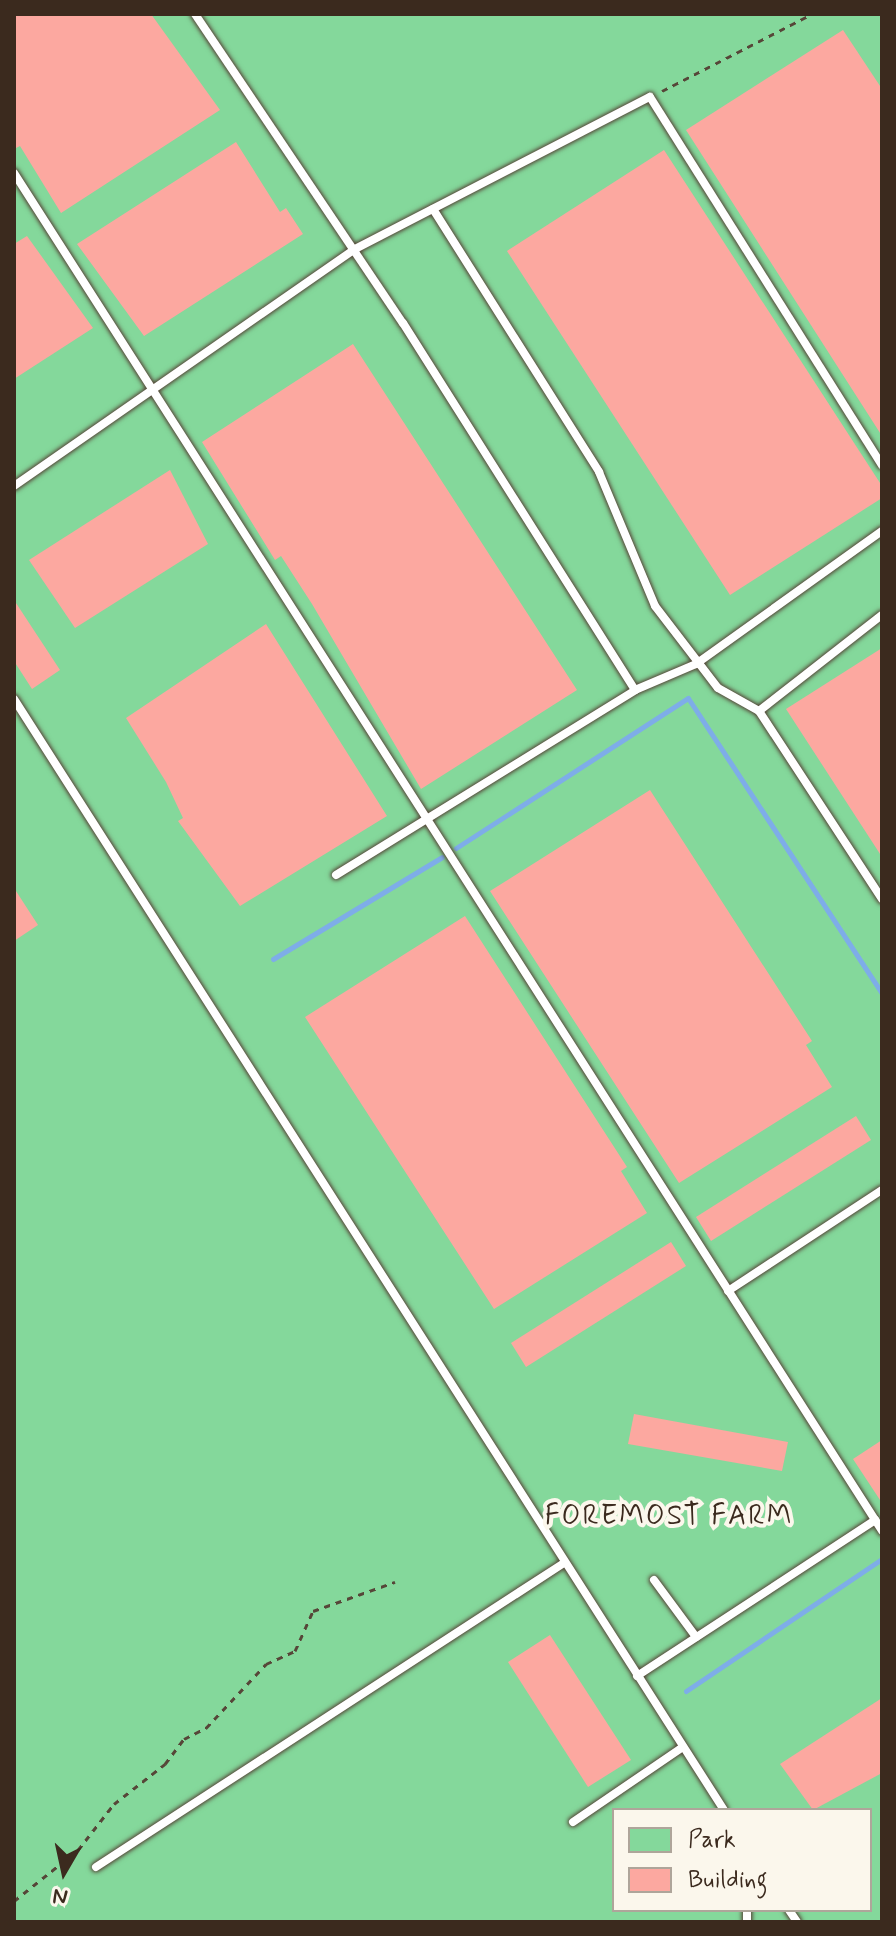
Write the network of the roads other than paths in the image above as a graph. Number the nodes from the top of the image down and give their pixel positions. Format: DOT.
graph roads {
  1 [pos="195,14"];
  2 [pos="14,173"];
  3 [pos="433,209"];
  4 [pos="353,250"];
  5 [pos="153,392"];
  6 [pos="882,465"];
  7 [pos="14,486"];
  8 [pos="882,531"];
  9 [pos="882,615"];
  10 [pos="696,664"];
  11 [pos="635,690"];
  12 [pos="14,699"];
  13 [pos="759,711"];
  14 [pos="428,821"];
  15 [pos="336,875"];
  16 [pos="882,899"];
  17 [pos="882,1190"];
  18 [pos="728,1291"];
  19 [pos="875,1520"];
  20 [pos="882,1531"];
  21 [pos="564,1563"];
  22 [pos="654,1580"];
  23 [pos="696,1637"];
  24 [pos="637,1676"];
  25 [pos="683,1747"];
  26 [pos="723,1808"];
  27 [pos="573,1822"];
  28 [pos="96,1867"];
  1 -- 4 [label="lane"];
  2 -- 5 [label="lane"];
  3 -- 4 [label="lane"];
  3 -- 6 [label="lane"];
  3 -- 10 [label="lane"];
  4 -- 5 [label="lane"];
  4 -- 11 [label="lane"];
  5 -- 7 [label="lane"];
  5 -- 14 [label="lane"];
  8 -- 10 [label="lane"];
  9 -- 13 [label="lane"];
  10 -- 11 [label="lane"];
  10 -- 13 [label="lane"];
  11 -- 14 [label="lane"];
  12 -- 21 [label="lane"];
  13 -- 16 [label="lane"];
  14 -- 15 [label="lane"];
  14 -- 18 [label="lane"];
  17 -- 18 [label="lane"];
  18 -- 19 [label="lane"];
  19 -- 20 [label="lane"];
  19 -- 23 [label="lane"];
  21 -- 24 [label="lane"];
  21 -- 28 [label="lane"];
  22 -- 23 [label="lane"];
  23 -- 24 [label="lane"];
  24 -- 25 [label="lane"];
  25 -- 26 [label="lane"];
  25 -- 27 [label="lane"];
}
